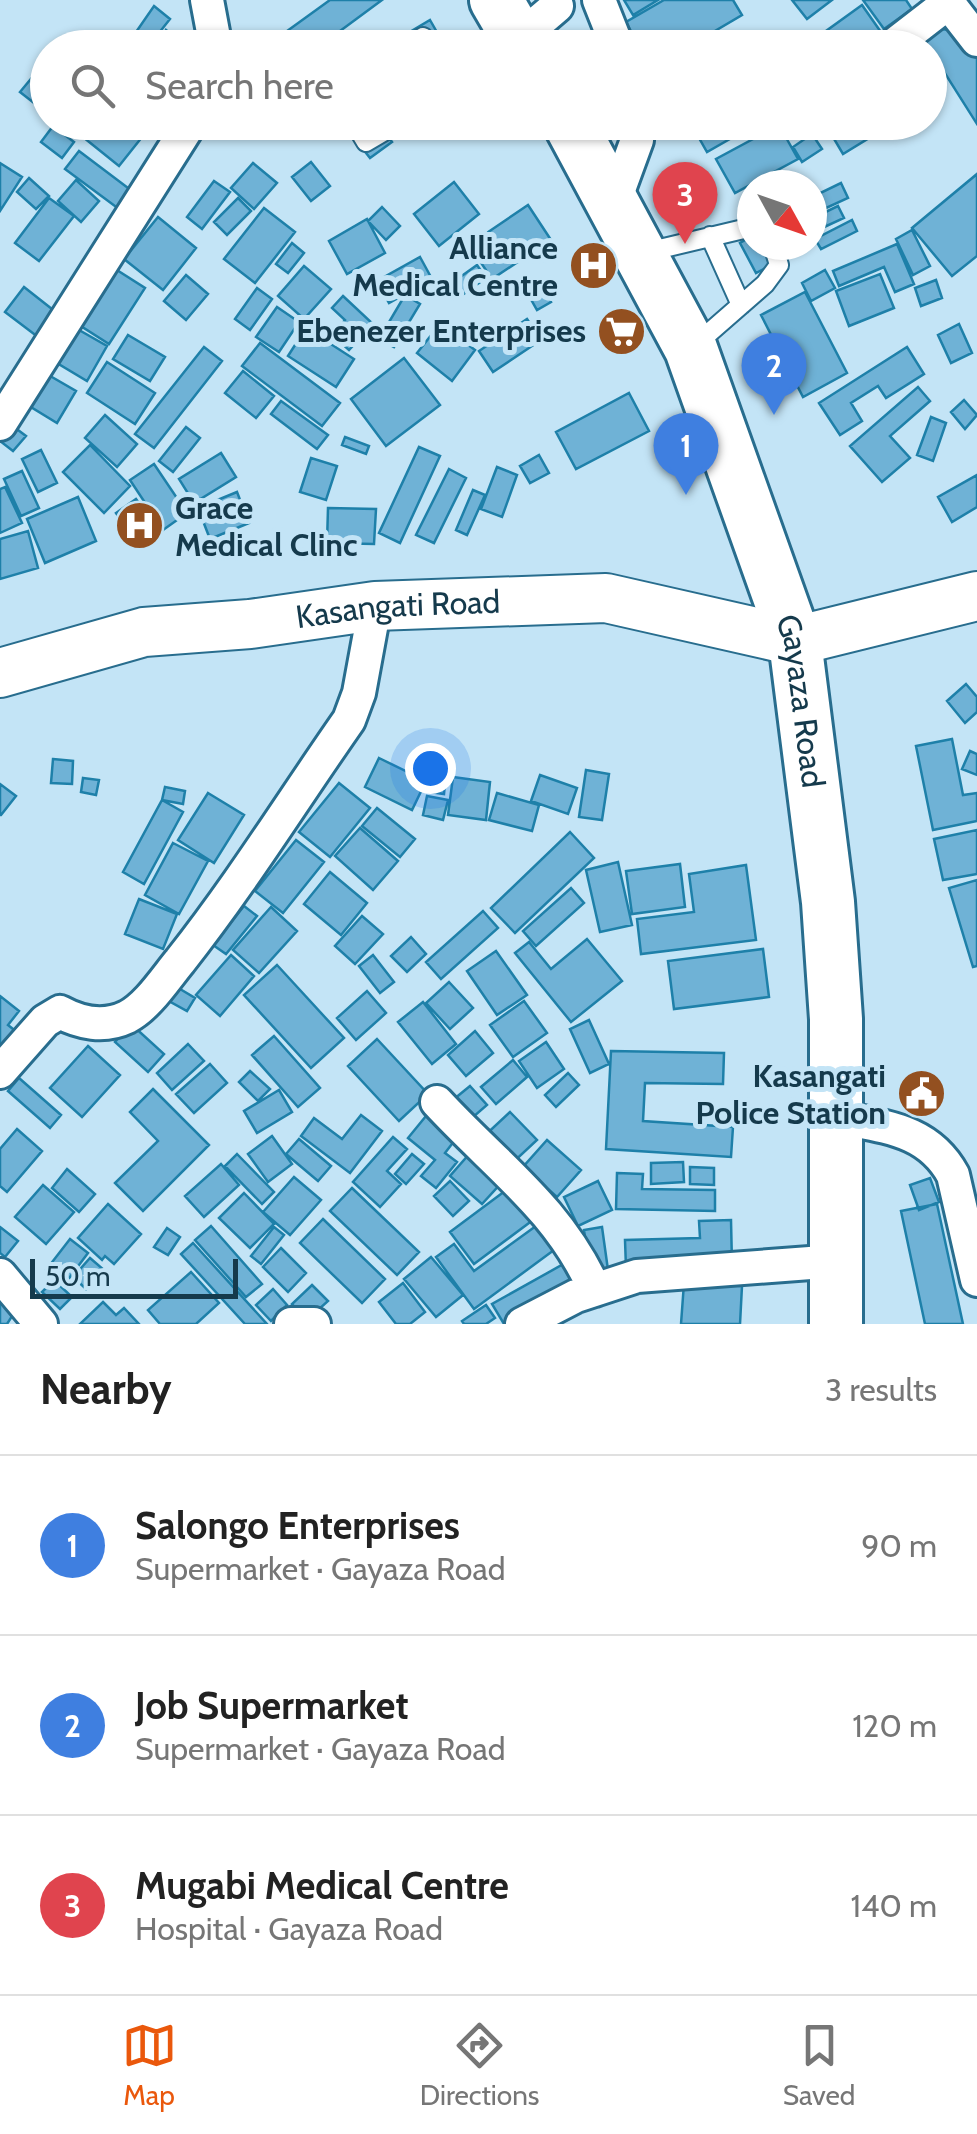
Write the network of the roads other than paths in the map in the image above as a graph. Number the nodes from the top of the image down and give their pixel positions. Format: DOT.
graph roads {
  1 [pos="207,0"];
  2 [pos="600,0"];
  3 [pos="947,2"];
  4 [pos="213,30"];
  5 [pos="611,30"];
  6 [pos="912,30"];
  7 [pos="977,40"];
  8 [pos="179,140"];
  9 [pos="579,140"];
  10 [pos="637,140"];
  11 [pos="614,203"];
  12 [pos="737,230"];
  13 [pos="710,236"];
  14 [pos="642,254"];
  15 [pos="778,260"];
  16 [pos="741,306"];
  17 [pos="691,349"];
  18 [pos="5,407"];
  19 [pos="977,596"];
  20 [pos="375,606"];
  21 [pos="796,641"];
  22 [pos="0,673"];
  23 [pos="0,1072"];
  24 [pos="437,1102"];
  25 [pos="837,1117"];
  26 [pos="965,1178"];
  27 [pos="837,1261"];
  28 [pos="0,1275"];
  29 [pos="977,1280"];
  30 [pos="595,1290"];
  31 [pos="41,1324"];
  32 [pos="290,1324"];
  33 [pos="314,1324"];
  34 [pos="522,1324"];
  35 [pos="836,1324"];
  1 -- 4 [label="street"];
  2 -- 5 [label="street"];
  3 -- 6 [label="street"];
  3 -- 7 [label="street"];
  8 -- 18 [label="street"];
  9 -- 11 [label="main road, Gayaza Road"];
  10 -- 11 [label="street"];
  11 -- 14 [label="main road, Gayaza Road"];
  12 -- 13 [label="lane"];
  13 -- 14 [label="lane"];
  13 -- 16 [label="lane"];
  14 -- 17 [label="main road, Gayaza Road"];
  15 -- 16 [label="lane"];
  16 -- 17 [label="lane"];
  17 -- 21 [label="main road, Gayaza Road"];
  19 -- 21 [label="street"];
  20 -- 21 [label="street, Kasangati Road"];
  20 -- 22 [label="street, Kasangati Road"];
  20 -- 23 [label="street"];
  21 -- 25 [label="main road, Gayaza Road"];
  24 -- 30 [label="street"];
  25 -- 26 [label="street"];
  25 -- 27 [label="main road, Gayaza Road"];
  26 -- 29 [label="street"];
  27 -- 30 [label="street"];
  27 -- 35 [label="main road, Gayaza Road"];
  28 -- 31 [label="street"];
  30 -- 34 [label="street"];
  32 -- 33 [label="street"];
}
